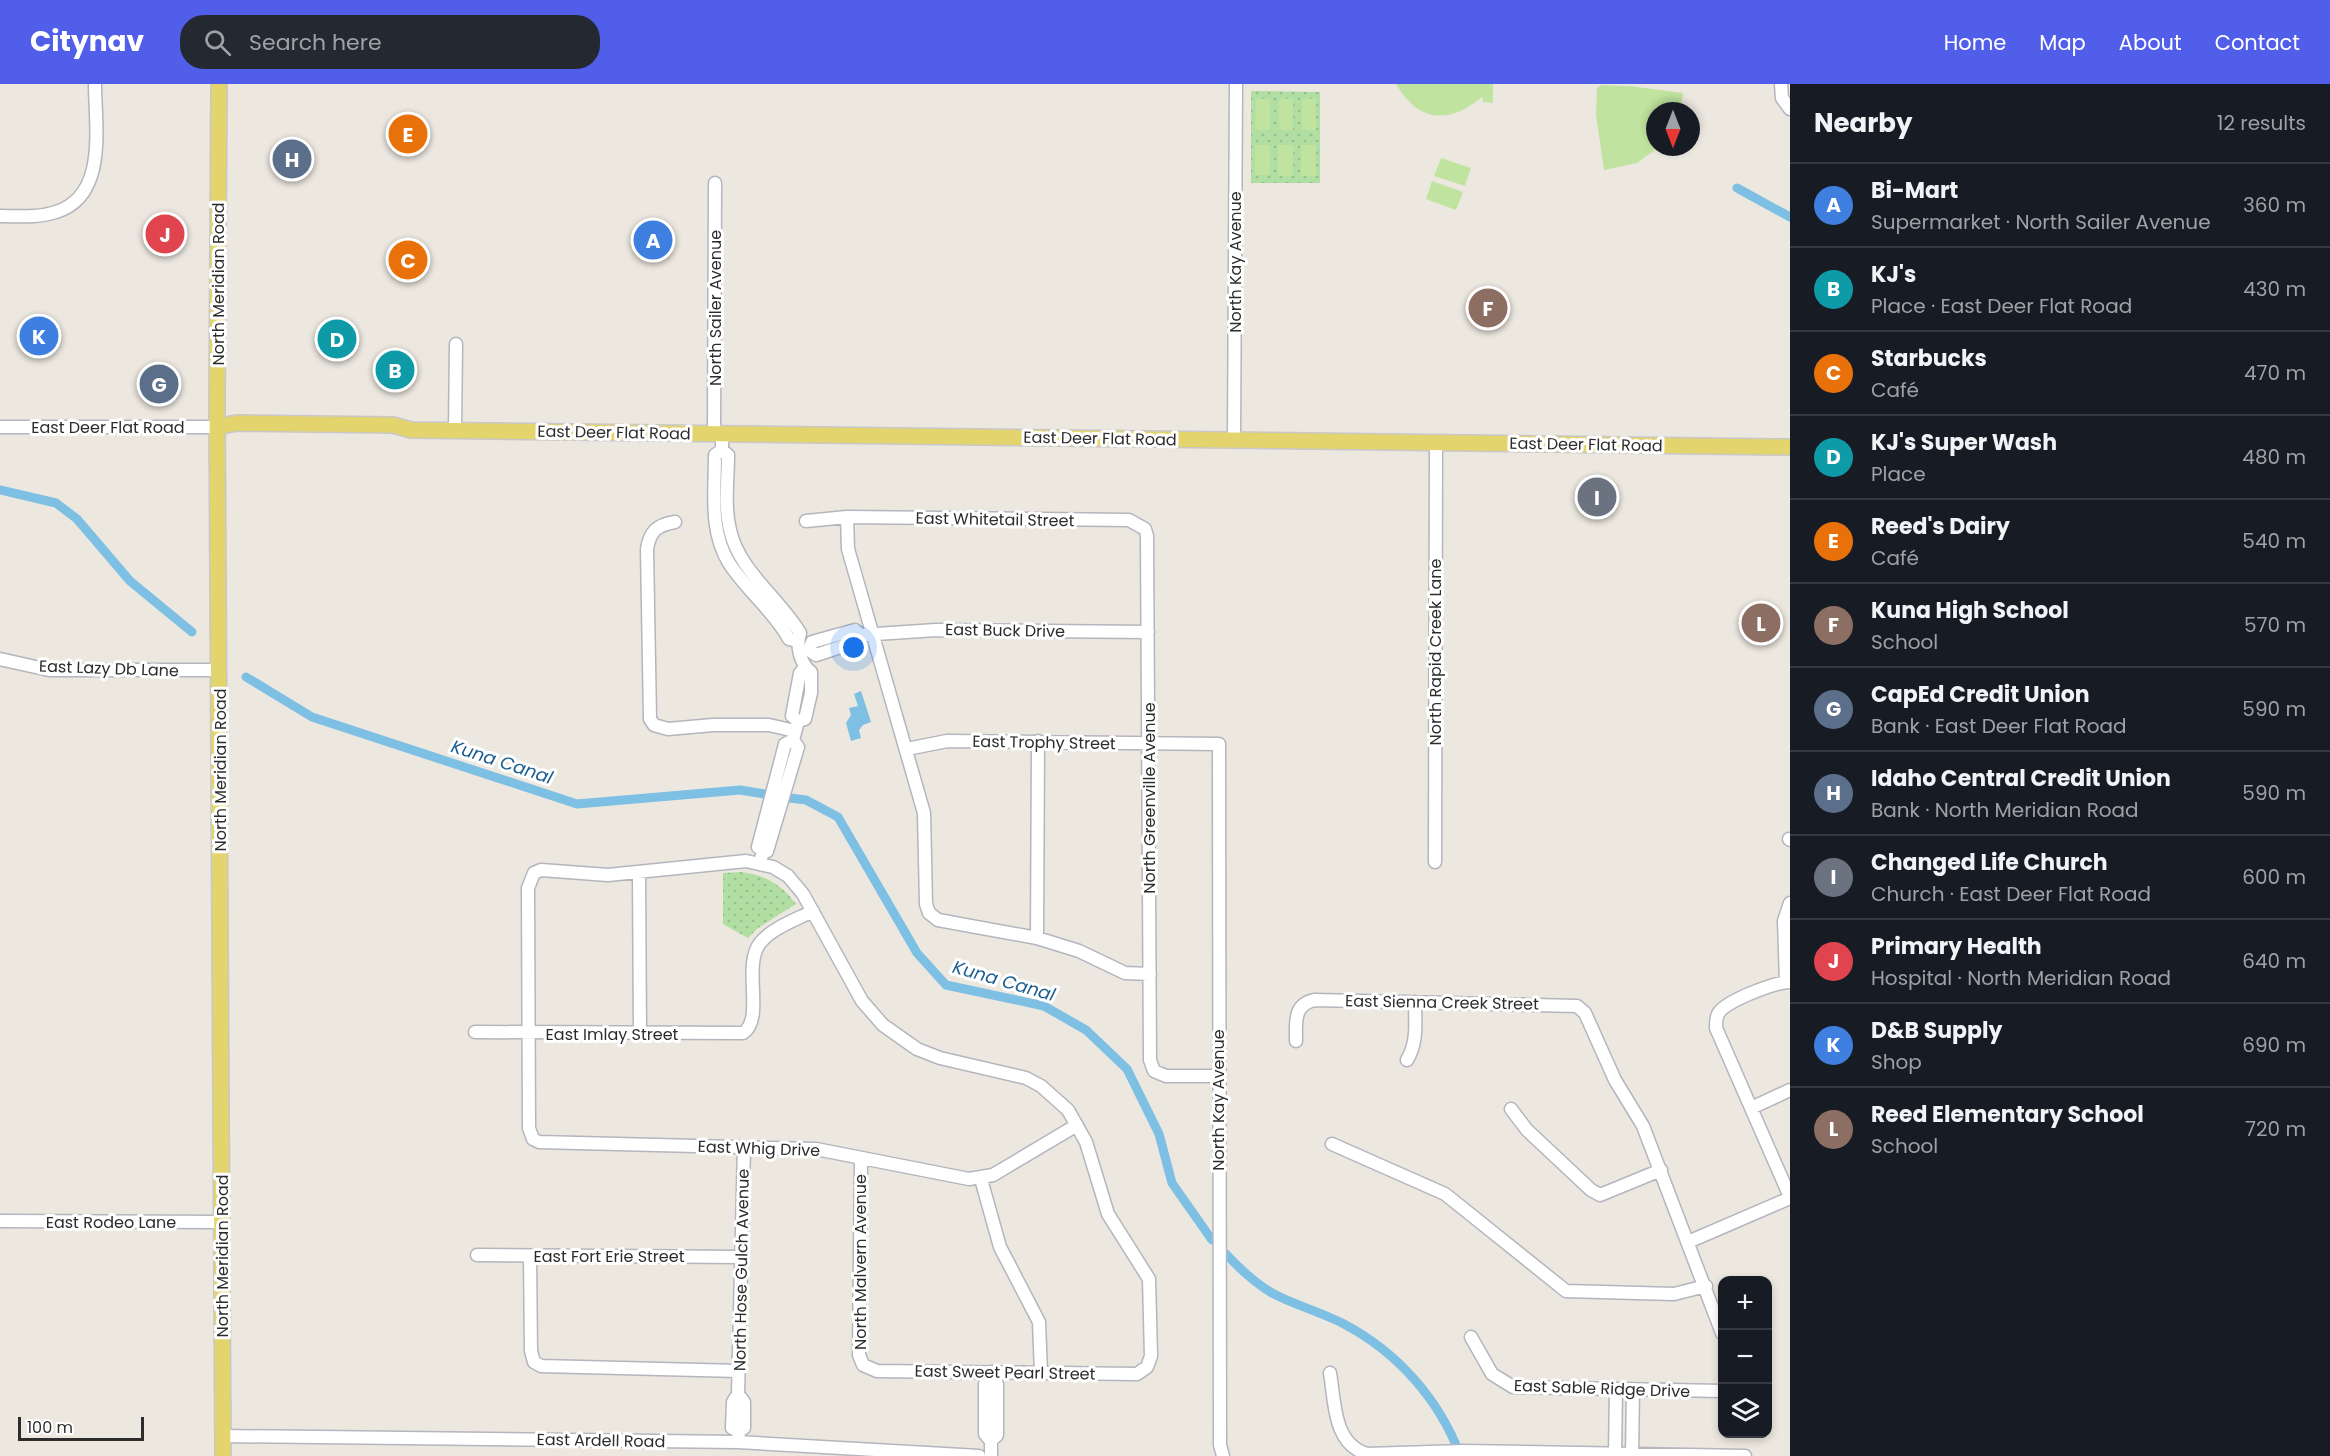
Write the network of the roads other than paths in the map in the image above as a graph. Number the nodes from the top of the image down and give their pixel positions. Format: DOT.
graph roads {
  1 [pos="95,84"];
  2 [pos="219,84"];
  3 [pos="1236,84"];
  4 [pos="1781,84"];
  5 [pos="1790,109"];
  6 [pos="715,183"];
  7 [pos="0,216"];
  8 [pos="456,344"];
  9 [pos="0,427"];
  10 [pos="217,427"];
  11 [pos="455,430"];
  12 [pos="718,433"];
  13 [pos="1234,439"];
  14 [pos="1436,442"];
  15 [pos="1790,447"];
  16 [pos="847,517"];
  17 [pos="806,521"];
  18 [pos="675,522"];
  19 [pos="1141,525"];
  20 [pos="1148,632"];
  21 [pos="867,634"];
  22 [pos="802,648"];
  23 [pos="0,659"];
  24 [pos="219,670"];
  25 [pos="795,731"];
  26 [pos="1038,741"];
  27 [pos="1148,743"];
  28 [pos="1219,744"];
  29 [pos="907,749"];
  30 [pos="761,857"];
  31 [pos="1435,862"];
  32 [pos="639,873"];
  33 [pos="1790,903"];
  34 [pos="813,911"];
  35 [pos="1037,938"];
  36 [pos="1150,974"];
  37 [pos="1788,982"];
  38 [pos="1415,1002"];
  39 [pos="475,1032"];
  40 [pos="529,1033"];
  41 [pos="640,1034"];
  42 [pos="1296,1041"];
  43 [pos="1407,1060"];
  44 [pos="1218,1076"];
  45 [pos="1790,1090"];
  46 [pos="1751,1107"];
  47 [pos="1511,1109"];
  48 [pos="1077,1125"];
  49 [pos="1332,1144"];
  50 [pos="744,1147"];
  51 [pos="861,1158"];
  52 [pos="1661,1170"];
  53 [pos="981,1179"];
  54 [pos="1790,1197"];
  55 [pos="0,1221"];
  56 [pos="222,1222"];
  57 [pos="1688,1242"];
  58 [pos="477,1255"];
  59 [pos="530,1256"];
  60 [pos="741,1257"];
  61 [pos="1706,1286"];
  62 [pos="1721,1330"];
  63 [pos="1471,1337"];
  64 [pos="863,1365"];
  65 [pos="739,1371"];
  66 [pos="992,1372"];
  67 [pos="1041,1373"];
  68 [pos="1330,1373"];
  69 [pos="1616,1390"];
  70 [pos="1633,1390"];
  71 [pos="1718,1391"];
  72 [pos="223,1436"];
  73 [pos="739,1436"];
  74 [pos="1615,1454"];
  75 [pos="1632,1455"];
  76 [pos="223,1456"];
  77 [pos="979,1456"];
  78 [pos="992,1456"];
  79 [pos="1223,1456"];
  80 [pos="1744,1456"];
  1 -- 7 [label="street"];
  2 -- 10 [label="main road, North Meridian Road"];
  3 -- 13 [label="street, North Kay Avenue"];
  4 -- 5 [label="street"];
  6 -- 12 [label="street, North Sailer Avenue"];
  8 -- 11 [label="street"];
  9 -- 10 [label="street, East Deer Flat Road"];
  10 -- 11 [label="main road, East Deer Flat Road"];
  10 -- 24 [label="main road, North Meridian Road"];
  11 -- 12 [label="main road, East Deer Flat Road"];
  12 -- 13 [label="main road, East Deer Flat Road"];
  12 -- 22 [label="street, North Sailer Avenue"];
  13 -- 14 [label="main road, East Deer Flat Road"];
  14 -- 15 [label="main road, East Deer Flat Road"];
  14 -- 31 [label="street, North Rapid Creek Lane"];
  16 -- 17 [label="street, East Whitetail Street"];
  16 -- 19 [label="street, East Whitetail Street"];
  16 -- 21 [label="street"];
  18 -- 25 [label="street"];
  19 -- 20 [label="street, North Greenville Avenue"];
  20 -- 21 [label="street, East Buck Drive"];
  20 -- 27 [label="street, North Greenville Avenue"];
  21 -- 22 [label="street, East Buck Drive"];
  21 -- 29 [label="street"];
  22 -- 25 [label="street"];
  23 -- 24 [label="street, East Lazy Db Lane"];
  24 -- 56 [label="main road, North Meridian Road"];
  25 -- 30 [label="street"];
  26 -- 27 [label="street, East Trophy Street"];
  26 -- 29 [label="street, East Trophy Street"];
  26 -- 35 [label="street"];
  27 -- 28 [label="street, East Trophy Street"];
  27 -- 36 [label="street, North Greenville Avenue"];
  28 -- 44 [label="street, North Kay Avenue"];
  29 -- 35 [label="street"];
  30 -- 32 [label="street"];
  30 -- 34 [label="street"];
  32 -- 40 [label="street"];
  32 -- 41 [label="street"];
  33 -- 37 [label="street"];
  34 -- 41 [label="street, East Imlay Street"];
  34 -- 48 [label="street"];
  35 -- 36 [label="street"];
  36 -- 44 [label="street, North Greenville Avenue"];
  37 -- 46 [label="street"];
  38 -- 42 [label="street, East Sienna Creek Street"];
  38 -- 43 [label="street"];
  38 -- 52 [label="street, East Sienna Creek Street"];
  39 -- 40 [label="street, East Imlay Street"];
  40 -- 41 [label="street, East Imlay Street"];
  40 -- 50 [label="street, East Whig Drive"];
  44 -- 79 [label="street, North Kay Avenue"];
  45 -- 46 [label="street"];
  46 -- 54 [label="street"];
  47 -- 52 [label="street"];
  48 -- 53 [label="street"];
  48 -- 67 [label="street, East Sweet Pearl Street"];
  49 -- 61 [label="street"];
  50 -- 51 [label="street, East Whig Drive"];
  50 -- 60 [label="street, North Hose Gulch Avenue"];
  51 -- 53 [label="street, East Whig Drive"];
  51 -- 64 [label="street, North Malvern Avenue"];
  52 -- 57 [label="street"];
  53 -- 67 [label="street"];
  54 -- 57 [label="street"];
  55 -- 56 [label="street, East Rodeo Lane"];
  56 -- 72 [label="main road, North Meridian Road"];
  57 -- 61 [label="street"];
  58 -- 59 [label="street, East Fort Erie Street"];
  59 -- 60 [label="street, East Fort Erie Street"];
  59 -- 65 [label="street"];
  60 -- 65 [label="street, North Hose Gulch Avenue"];
  61 -- 62 [label="street"];
  63 -- 69 [label="street, East Sable Ridge Drive"];
  64 -- 66 [label="street, East Sweet Pearl Street"];
  65 -- 73 [label="street, North Hose Gulch Avenue"];
  66 -- 67 [label="street, East Sweet Pearl Street"];
  66 -- 78 [label="street"];
  68 -- 74 [label="street"];
  69 -- 70 [label="street, East Sable Ridge Drive"];
  69 -- 74 [label="street"];
  70 -- 71 [label="street, East Sable Ridge Drive"];
  70 -- 75 [label="street"];
  72 -- 73 [label="street, East Ardell Road"];
  72 -- 76 [label="main road, North Meridian Road"];
  73 -- 77 [label="street, East Ardell Road"];
  74 -- 75 [label="street"];
  75 -- 80 [label="street"];
}
